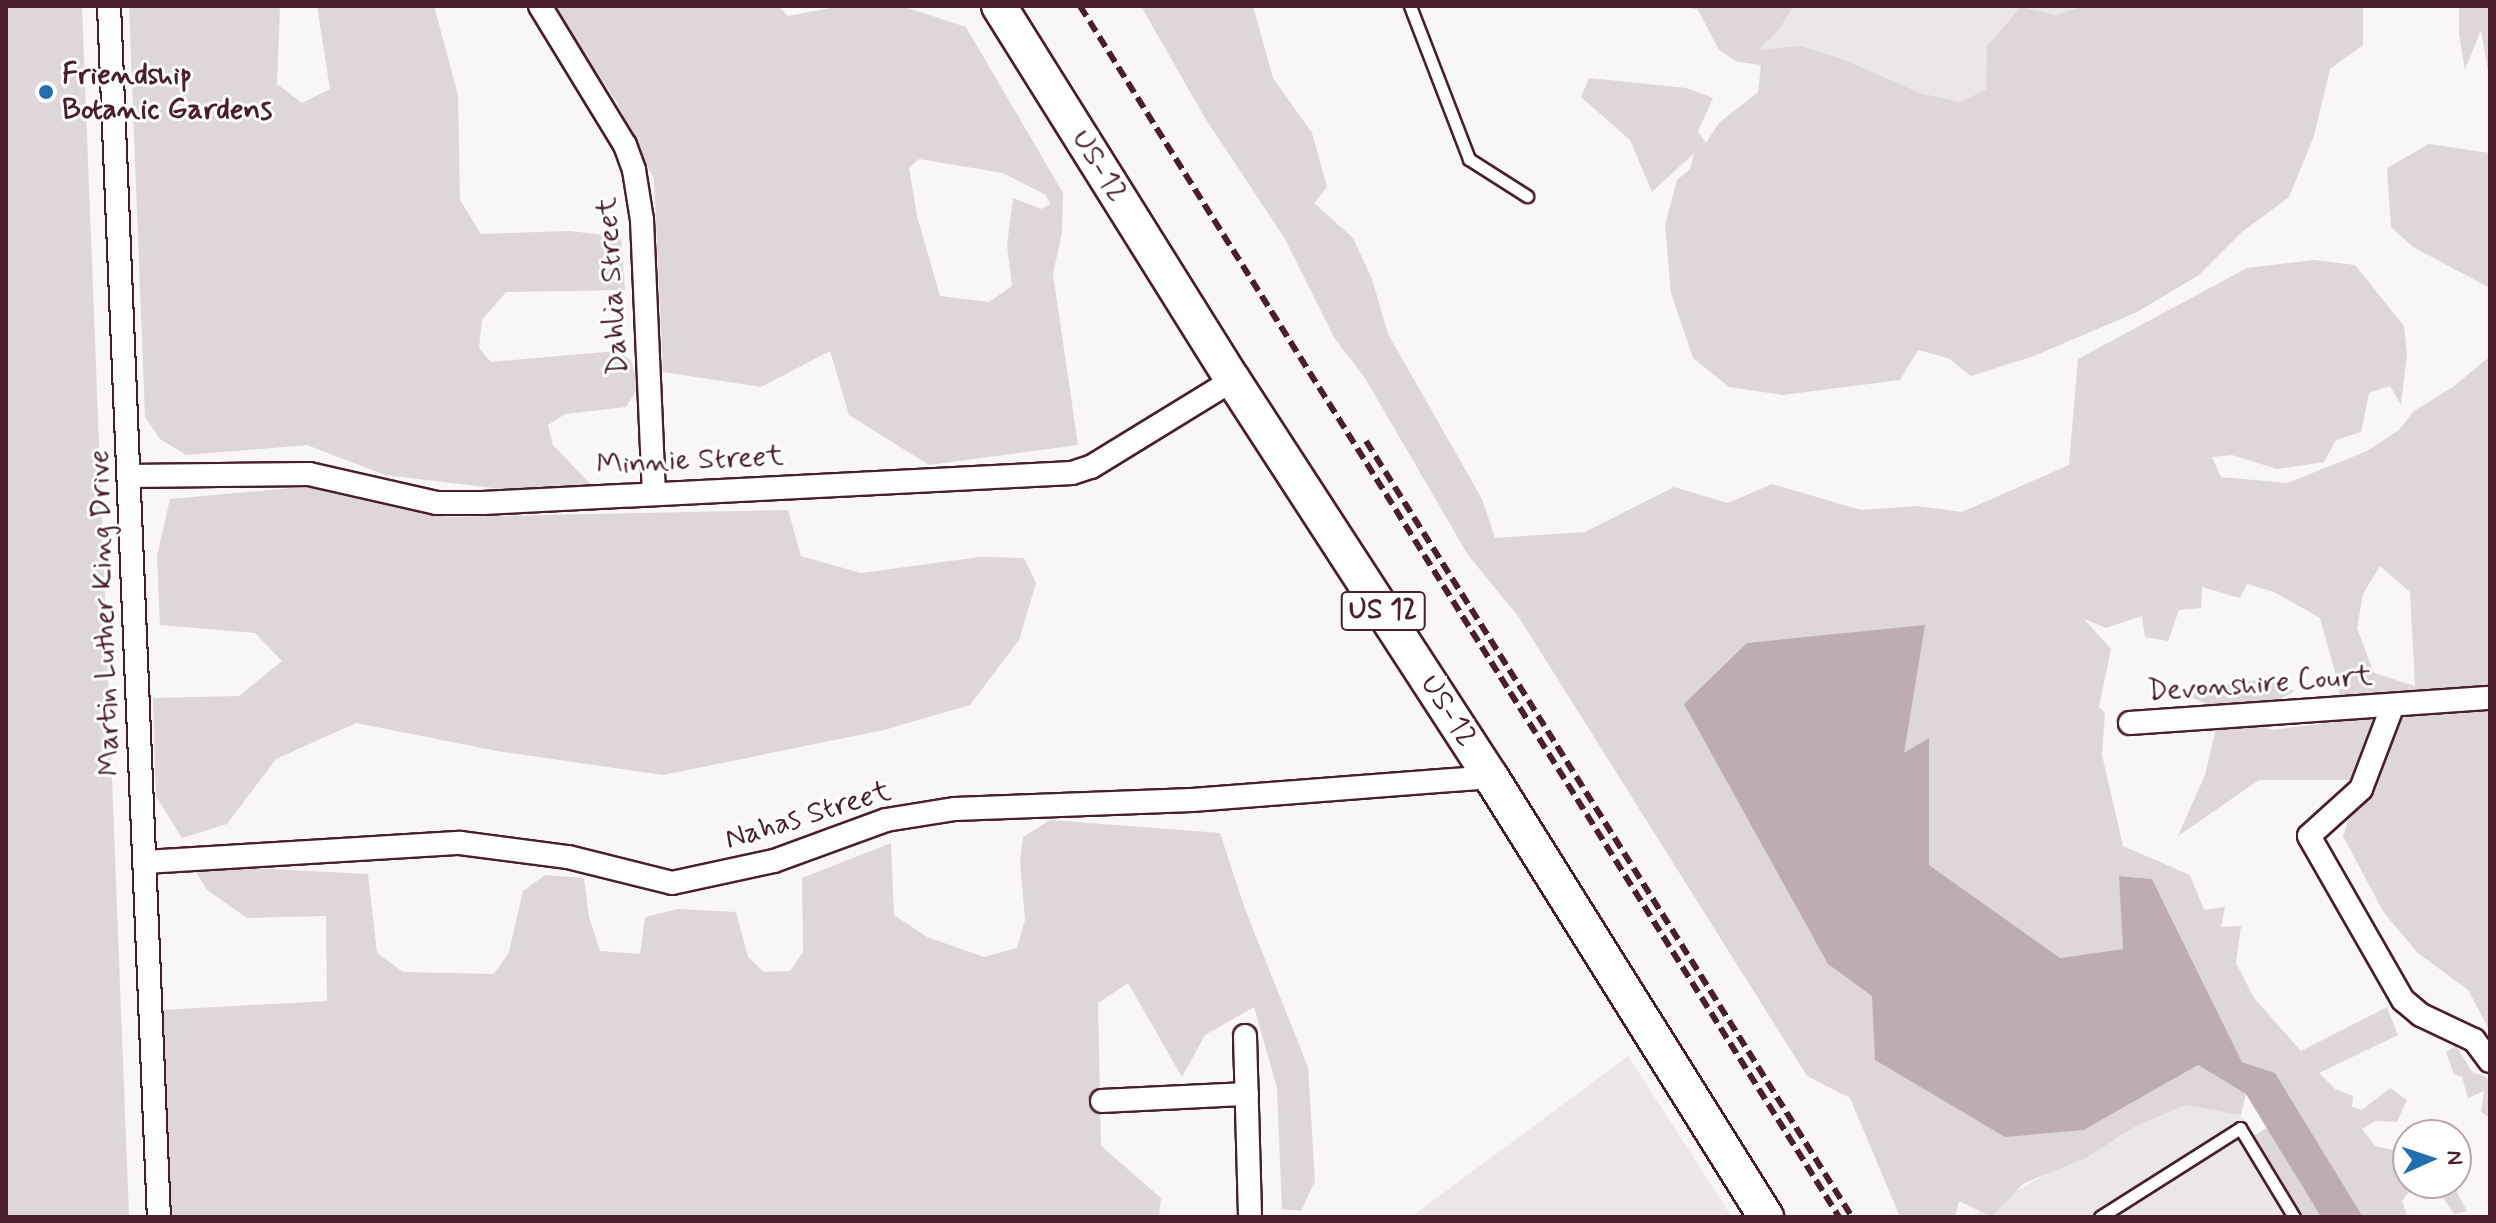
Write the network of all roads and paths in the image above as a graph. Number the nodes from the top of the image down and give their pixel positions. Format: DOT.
graph roads {
  1 [pos="109,6"];
  2 [pos="540,6"];
  3 [pos="999,6"];
  4 [pos="1410,6"];
  5 [pos="1527,196"];
  6 [pos="1233,380"];
  7 [pos="129,476"];
  8 [pos="654,492"];
  9 [pos="2490,698"];
  10 [pos="2393,705"];
  11 [pos="2130,723"];
  12 [pos="1491,777"];
  13 [pos="145,862"];
  14 [pos="1245,1036"];
  15 [pos="2490,1061"];
  16 [pos="1247,1094"];
  17 [pos="1102,1101"];
  18 [pos="159,1217"];
  19 [pos="1250,1217"];
  20 [pos="1766,1217"];
  21 [pos="2100,1217"];
  22 [pos="2294,1217"];
  1 -- 7 [label="street, Martin Luther King Drive"];
  2 -- 8 [label="street, Dahlia Street"];
  3 -- 6 [label="main road, US-12 / US 12"];
  4 -- 5 [label="lane"];
  6 -- 8 [label="street, Minnie Street"];
  6 -- 12 [label="main road, US-12 / US 12"];
  7 -- 8 [label="street, Minnie Street"];
  7 -- 13 [label="street, Martin Luther King Drive"];
  9 -- 10 [label="street, Devonshire Court"];
  10 -- 11 [label="street, Devonshire Court"];
  10 -- 15 [label="street, Devonshire Court"];
  12 -- 13 [label="street, Nahas Street"];
  12 -- 20 [label="main road, US-12 / US 12"];
  13 -- 18 [label="street, Martin Luther King Drive"];
  14 -- 16 [label="street"];
  16 -- 17 [label="street"];
  16 -- 19 [label="street"];
  21 -- 22 [label="lane"];
}
